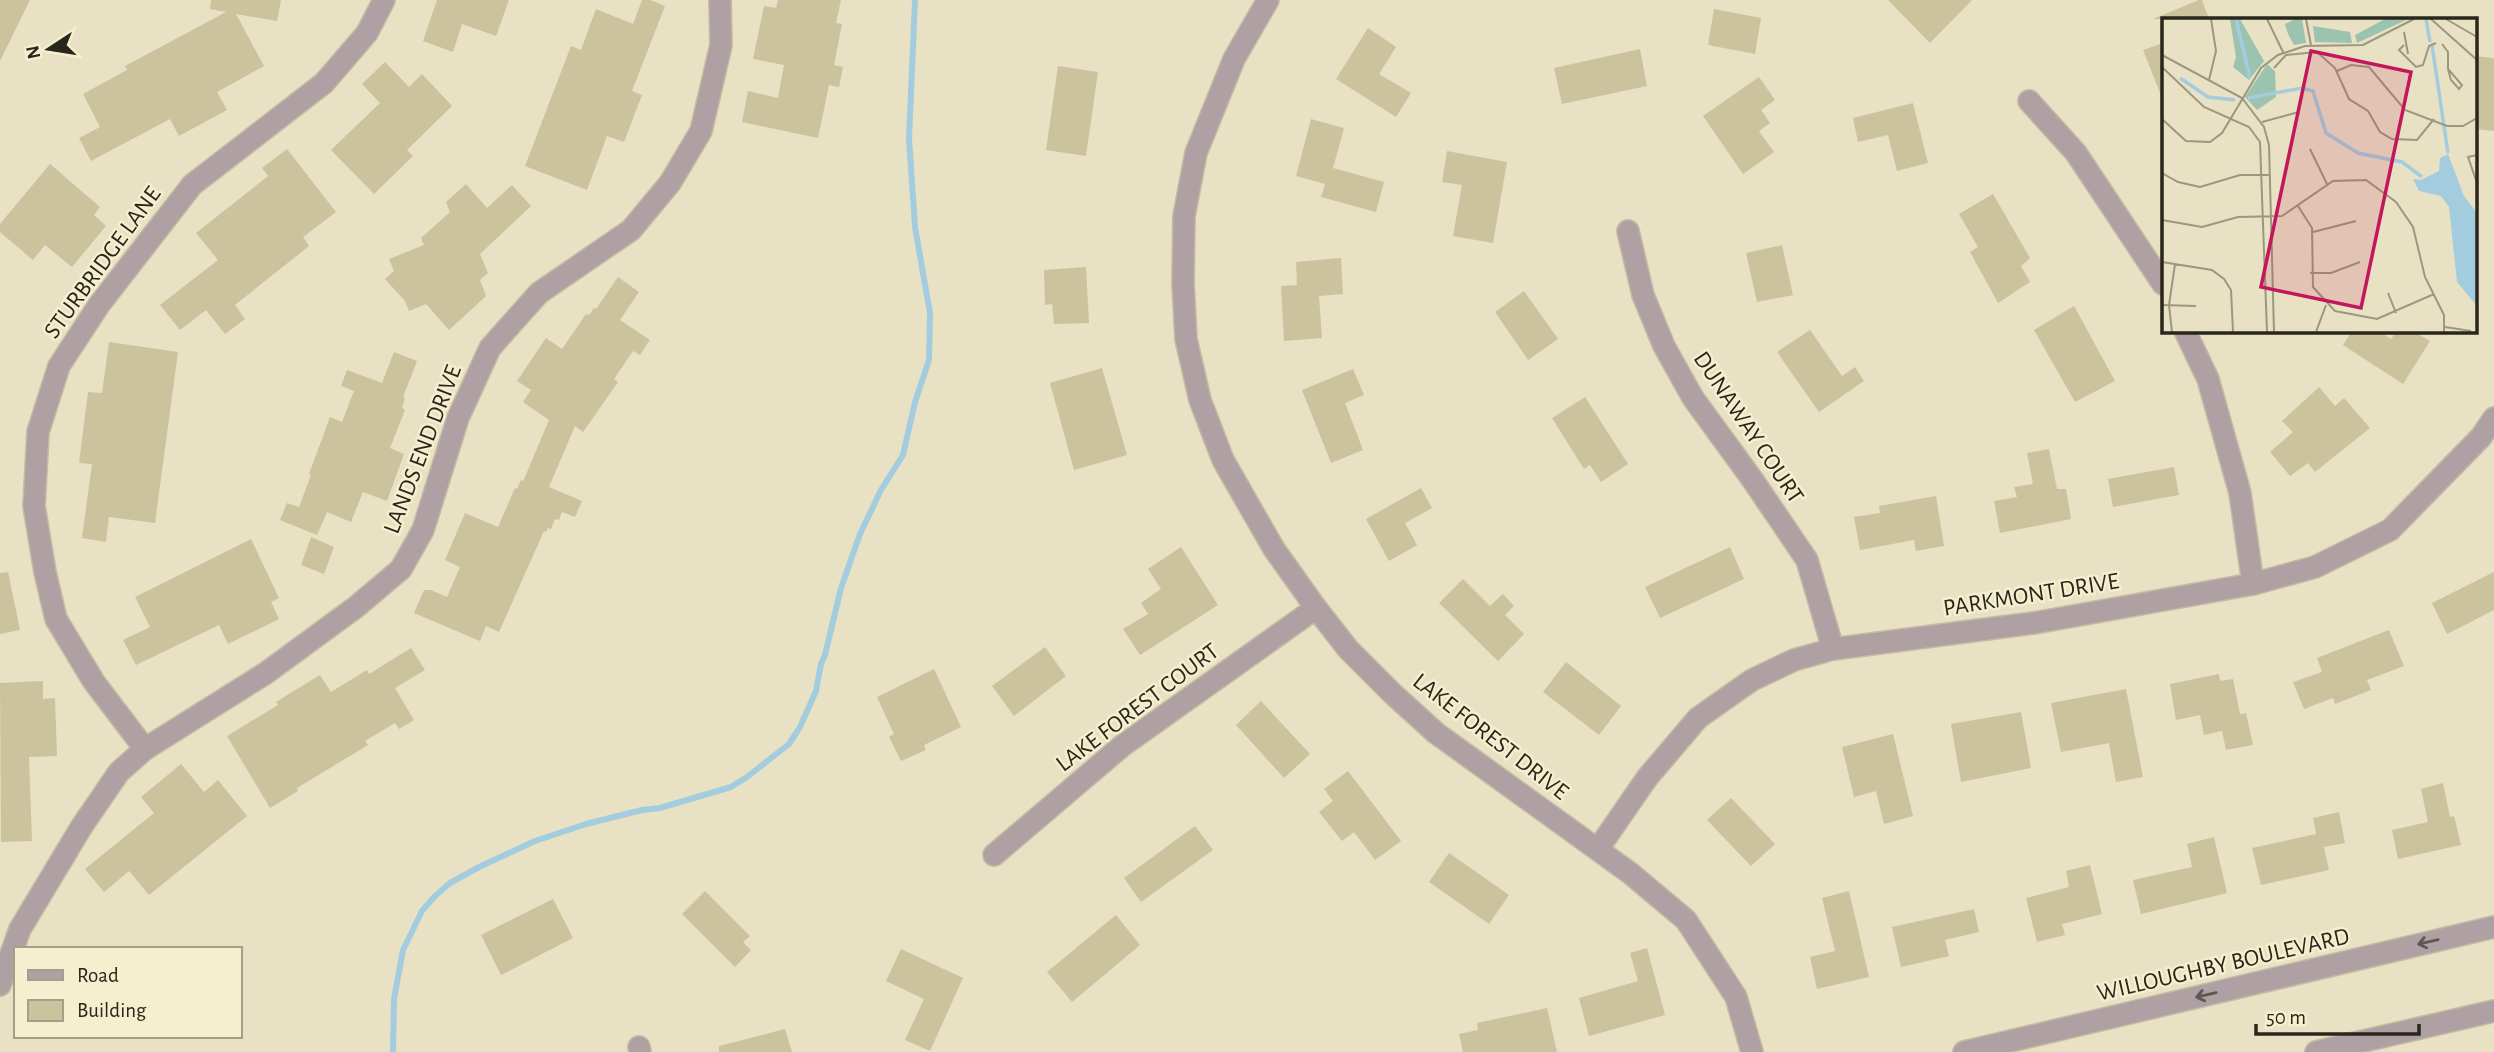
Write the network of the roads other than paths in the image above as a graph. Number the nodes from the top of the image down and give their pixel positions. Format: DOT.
graph roads {
  1 [pos="384,0"];
  2 [pos="720,0"];
  3 [pos="1268,0"];
  4 [pos="2028,101"];
  5 [pos="1628,231"];
  6 [pos="2162,282"];
  7 [pos="2185,332"];
  8 [pos="2494,418"];
  9 [pos="2253,584"];
  10 [pos="1316,608"];
  11 [pos="1833,649"];
  12 [pos="145,750"];
  13 [pos="1598,849"];
  14 [pos="994,855"];
  15 [pos="2494,927"];
  16 [pos="0,985"];
  17 [pos="2494,1012"];
  18 [pos="1752,1052"];
  19 [pos="1964,1052"];
  20 [pos="2316,1052"];
  1 -- 12 [label="street, STURBRIDGE LANE"];
  2 -- 12 [label="street, LANDS END DRIVE"];
  3 -- 10 [label="street, LAKE FOREST DRIVE"];
  4 -- 6 [label="street"];
  5 -- 11 [label="street, DUNAWAY COURT"];
  7 -- 9 [label="street"];
  8 -- 9 [label="street, PARKMONT DRIVE"];
  9 -- 11 [label="street, PARKMONT DRIVE"];
  10 -- 13 [label="street, LAKE FOREST DRIVE"];
  10 -- 14 [label="street, LAKE FOREST COURT"];
  11 -- 13 [label="street, PARKMONT DRIVE"];
  12 -- 16 [label="street"];
  13 -- 18 [label="street, LAKE FOREST DRIVE"];
  15 -- 19 [label="street, WILLOUGHBY BOULEVARD, one-way"];
  17 -- 20 [label="street"];
}
